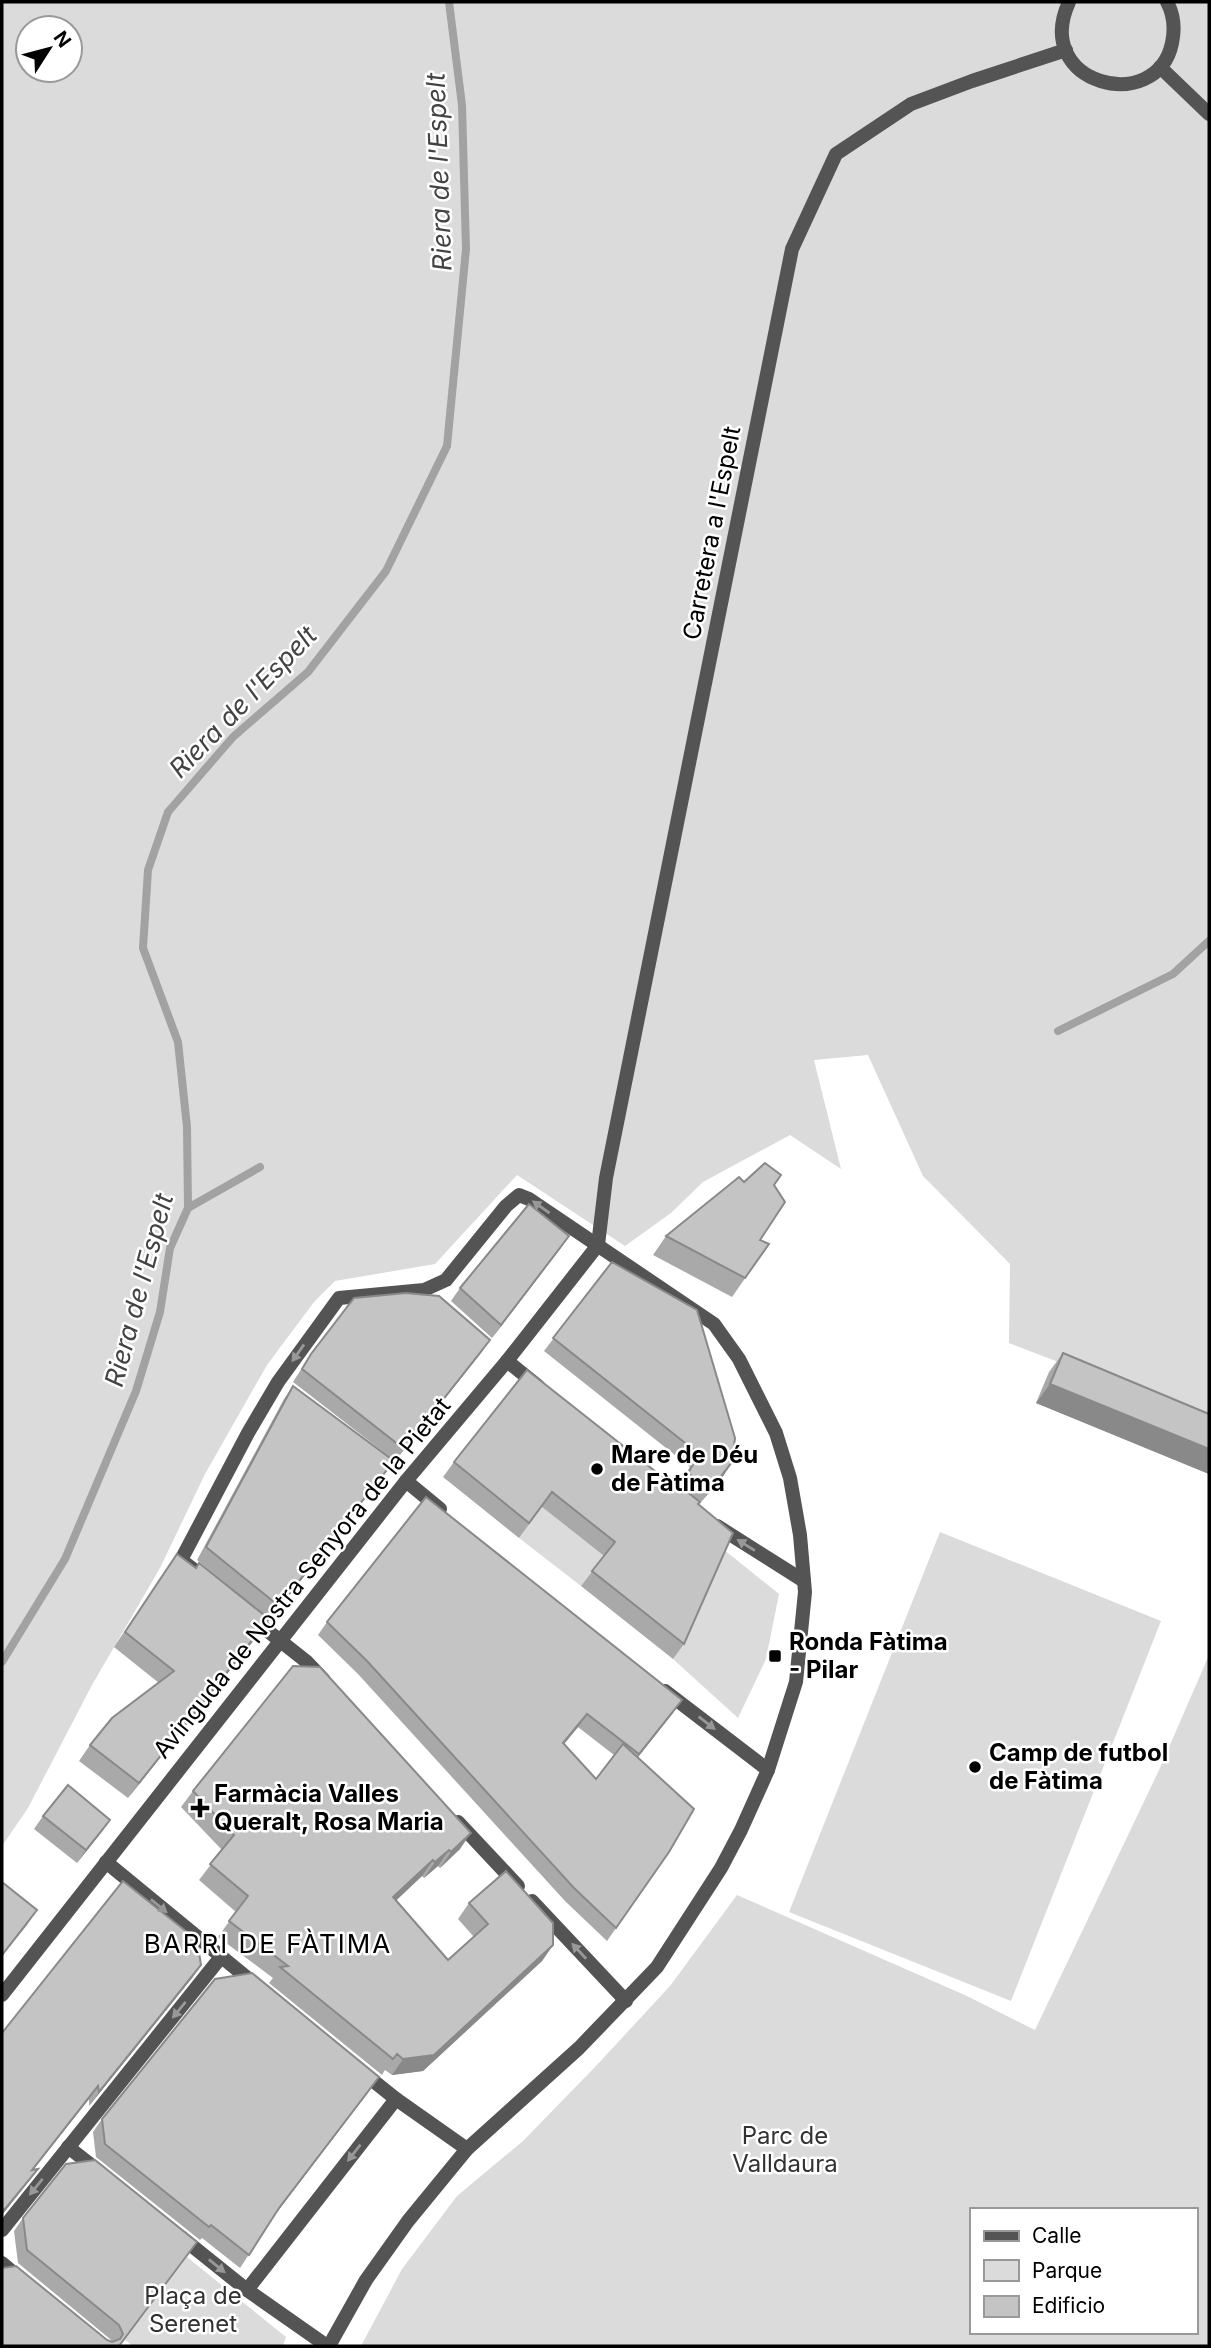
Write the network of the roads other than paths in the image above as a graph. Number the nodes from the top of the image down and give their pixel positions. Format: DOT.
graph roads {
  1 [pos="1069,2"];
  2 [pos="1167,2"];
  3 [pos="1066,50"];
  4 [pos="1160,67"];
  5 [pos="1209,114"];
  6 [pos="598,1245"];
  7 [pos="507,1361"];
  8 [pos="547,1394"];
  9 [pos="406,1481"];
  10 [pos="446,1514"];
  11 [pos="703,1516"];
  12 [pos="201,1576"];
  13 [pos="804,1581"];
  14 [pos="240,1608"];
  15 [pos="279,1641"];
  16 [pos="657,1684"];
  17 [pos="334,1690"];
  18 [pos="768,1770"];
  19 [pos="444,1807"];
  20 [pos="106,1862"];
  21 [pos="222,1957"];
  22 [pos="262,1991"];
  23 [pos="2,1995"];
  24 [pos="626,2001"];
  25 [pos="345,2057"];
  26 [pos="396,2099"];
  27 [pos="68,2147"];
  28 [pos="467,2149"];
  29 [pos="110,2181"];
  30 [pos="2,2230"];
  31 [pos="173,2231"];
  32 [pos="2,2263"];
  33 [pos="32,2288"];
  34 [pos="247,2290"];
  35 [pos="328,2346"];
  1 -- 3 [label="street"];
  2 -- 4 [label="street"];
  3 -- 4 [label="street"];
  3 -- 6 [label="street, Carretera a l'Espelt"];
  4 -- 5 [label="street"];
  6 -- 7 [label="street, Avinguda de Nostra Senyora de la Pietat"];
  6 -- 12 [label="street, one-way"];
  6 -- 13 [label="street"];
  7 -- 8 [label="street"];
  7 -- 9 [label="street, Avinguda de Nostra Senyora de la Pietat"];
  9 -- 10 [label="street"];
  9 -- 15 [label="street, Avinguda de Nostra Senyora de la Pietat"];
  13 -- 11 [label="street, one-way"];
  13 -- 18 [label="street"];
  14 -- 15 [label="street"];
  15 -- 17 [label="street"];
  15 -- 20 [label="street, Avinguda de Nostra Senyora de la Pietat"];
  16 -- 18 [label="street, one-way"];
  18 -- 24 [label="street"];
  24 -- 19 [label="street, one-way"];
  20 -- 21 [label="street, one-way"];
  20 -- 23 [label="street, Avinguda de Nostra Senyora de la Pietat"];
  21 -- 22 [label="street"];
  21 -- 27 [label="street, one-way"];
  24 -- 28 [label="street"];
  25 -- 26 [label="street"];
  26 -- 28 [label="street"];
  26 -- 34 [label="street, one-way"];
  27 -- 29 [label="street"];
  27 -- 30 [label="street, one-way"];
  28 -- 35 [label="street"];
  31 -- 34 [label="street, one-way"];
  32 -- 33 [label="street"];
  34 -- 35 [label="street"];
}
